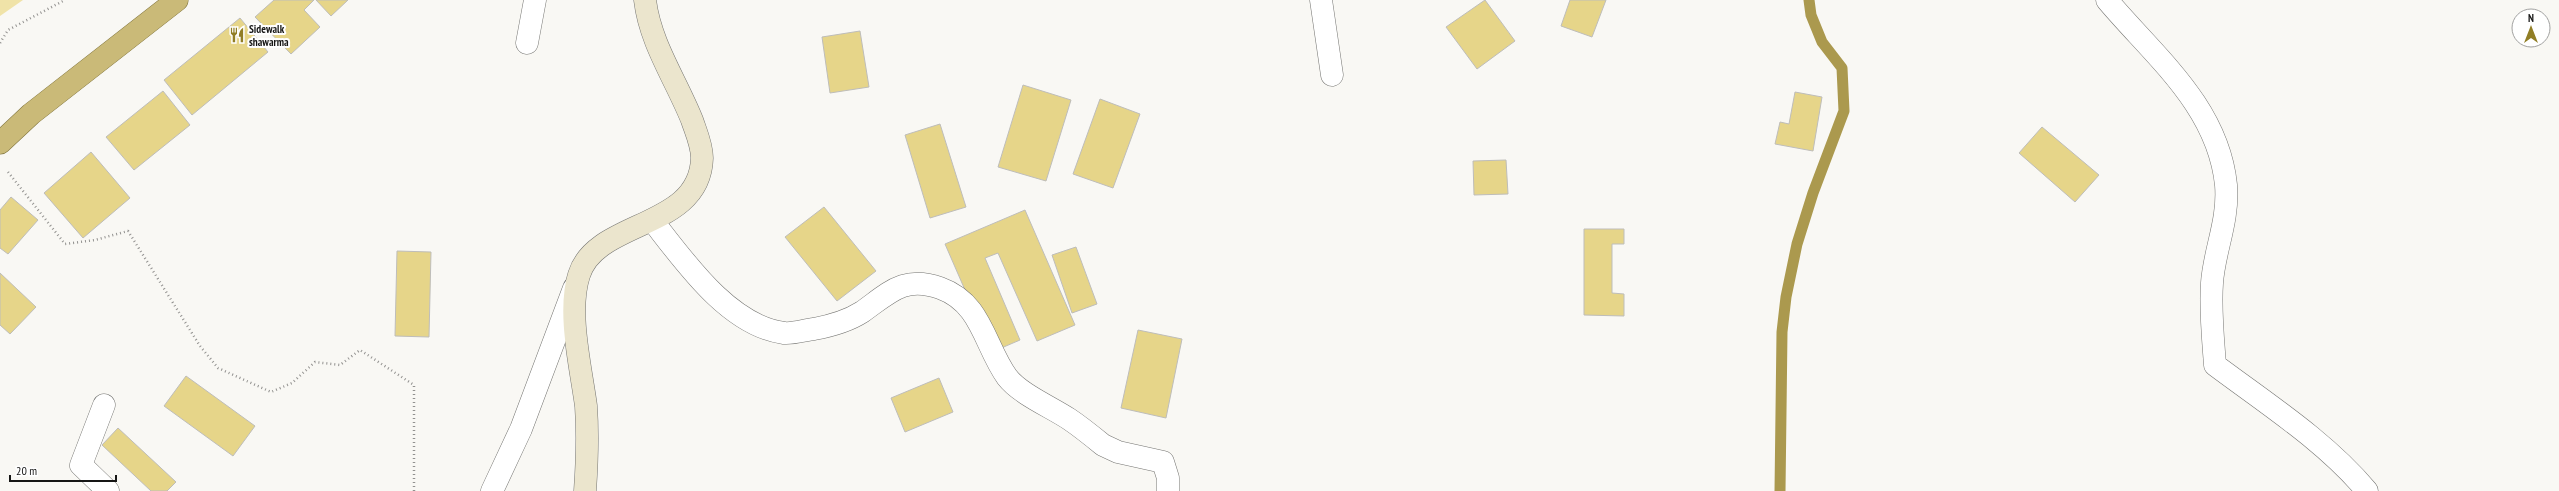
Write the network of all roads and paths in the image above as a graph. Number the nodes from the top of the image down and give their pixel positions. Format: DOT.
graph roads {
  1 [pos="65,0"];
  2 [pos="177,0"];
  3 [pos="535,0"];
  4 [pos="645,0"];
  5 [pos="1321,0"];
  6 [pos="2107,0"];
  7 [pos="0,43"];
  8 [pos="526,43"];
  9 [pos="1332,75"];
  10 [pos="0,143"];
  11 [pos="5,168"];
  12 [pos="652,220"];
  13 [pos="579,274"];
  14 [pos="104,405"];
  15 [pos="108,491"];
  16 [pos="414,491"];
  17 [pos="492,491"];
  18 [pos="585,491"];
  19 [pos="1168,491"];
  20 [pos="2367,491"];
  1 -- 7 [label="path"];
  2 -- 10 [label="highway"];
  3 -- 8 [label="street"];
  4 -- 12 [label="main road"];
  5 -- 9 [label="street"];
  6 -- 20 [label="street"];
  11 -- 16 [label="path"];
  12 -- 13 [label="main road"];
  12 -- 19 [label="street"];
  13 -- 17 [label="street"];
  13 -- 18 [label="main road"];
  14 -- 15 [label="street"];
}
